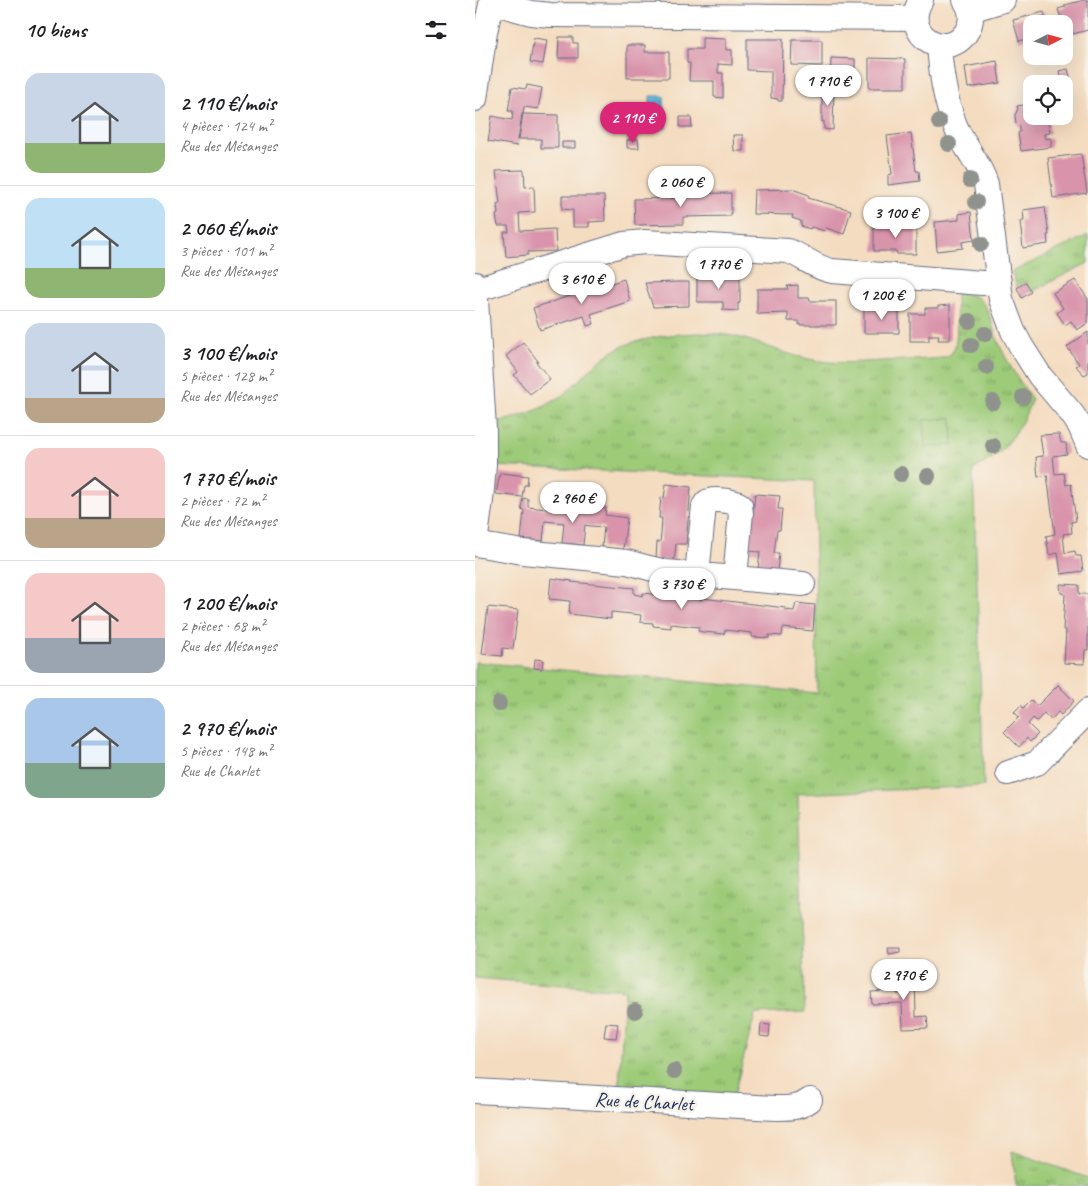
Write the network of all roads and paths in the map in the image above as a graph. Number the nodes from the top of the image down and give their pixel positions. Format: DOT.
graph roads {
  1 [pos="1003,0"];
  2 [pos="491,1"];
  3 [pos="968,5"];
  4 [pos="918,9"];
  5 [pos="939,45"];
  6 [pos="475,100"];
  7 [pos="999,282"];
  8 [pos="475,294"];
  9 [pos="1088,445"];
  10 [pos="478,500"];
  11 [pos="475,544"];
  12 [pos="697,574"];
  13 [pos="735,578"];
  14 [pos="803,584"];
  15 [pos="1088,711"];
  16 [pos="1008,773"];
  17 [pos="475,1091"];
  18 [pos="811,1100"];
  1 -- 3 [label="street"];
  2 -- 4 [label="street"];
  2 -- 6 [label="street"];
  3 -- 5 [label="street"];
  4 -- 5 [label="street"];
  5 -- 7 [label="street"];
  7 -- 8 [label="street"];
  7 -- 9 [label="street"];
  8 -- 10 [label="street"];
  10 -- 11 [label="street"];
  11 -- 12 [label="street"];
  12 -- 13 [label="street"];
  12 -- 13 [label="street"];
  13 -- 14 [label="street"];
  15 -- 16 [label="street"];
  17 -- 18 [label="street, Rue de Charlet"];
}
